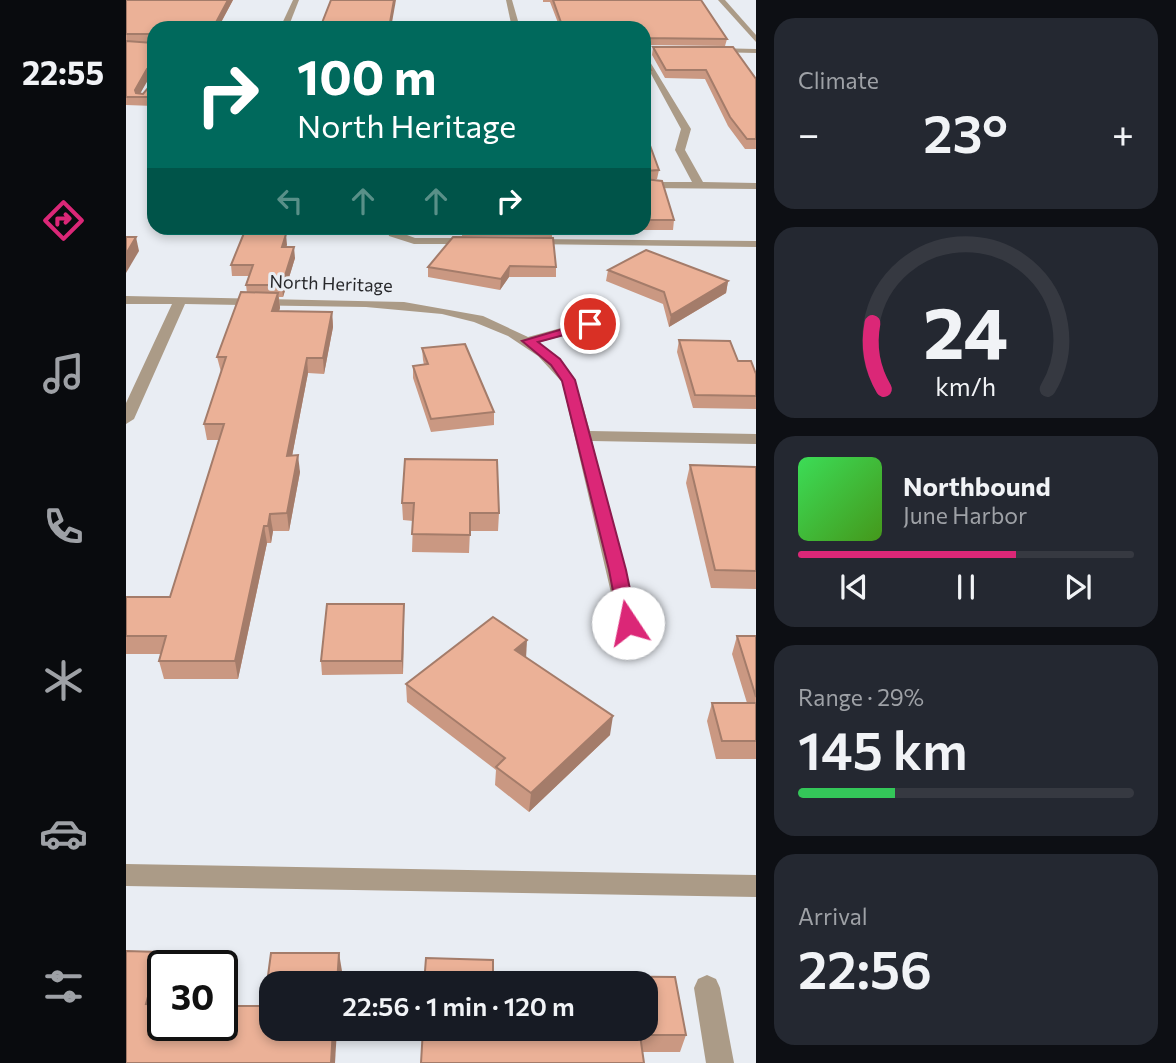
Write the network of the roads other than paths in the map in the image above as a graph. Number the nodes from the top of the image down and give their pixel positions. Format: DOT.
graph roads {
  1 [pos="296,0"];
  2 [pos="509,0"];
  3 [pos="721,0"];
  4 [pos="287,21"];
  5 [pos="514,21"];
  6 [pos="756,40"];
  7 [pos="657,50"];
  8 [pos="698,50"];
  9 [pos="651,51"];
  10 [pos="756,51"];
  11 [pos="651,65"];
  12 [pos="651,185"];
  13 [pos="699,185"];
  14 [pos="756,186"];
  15 [pos="396,235"];
  16 [pos="482,241"];
  17 [pos="523,242"];
  18 [pos="756,244"];
  19 [pos="126,299"];
  20 [pos="180,300"];
  21 [pos="590,324"];
  22 [pos="529,341"];
  23 [pos="126,419"];
  24 [pos="584,436"];
  25 [pos="756,439"];
  26 [pos="628,623"];
  27 [pos="126,875"];
  28 [pos="756,886"];
  29 [pos="707,988"];
  30 [pos="720,1063"];
  1 -- 4 [label="street"];
  2 -- 5 [label="street"];
  3 -- 6 [label="street"];
  7 -- 9 [label="street"];
  8 -- 10 [label="street"];
  11 -- 13 [label="street"];
  12 -- 13 [label="street"];
  13 -- 14 [label="street"];
  15 -- 16 [label="street"];
  17 -- 18 [label="street"];
  19 -- 20 [label="street, North Heritage"];
  20 -- 22 [label="street, North Heritage"];
  20 -- 23 [label="street"];
  21 -- 22 [label="street"];
  22 -- 24 [label="street, North Heritage"];
  24 -- 25 [label="street"];
  24 -- 26 [label="street, North Heritage"];
  27 -- 28 [label="street"];
  29 -- 30 [label="street"];
}
